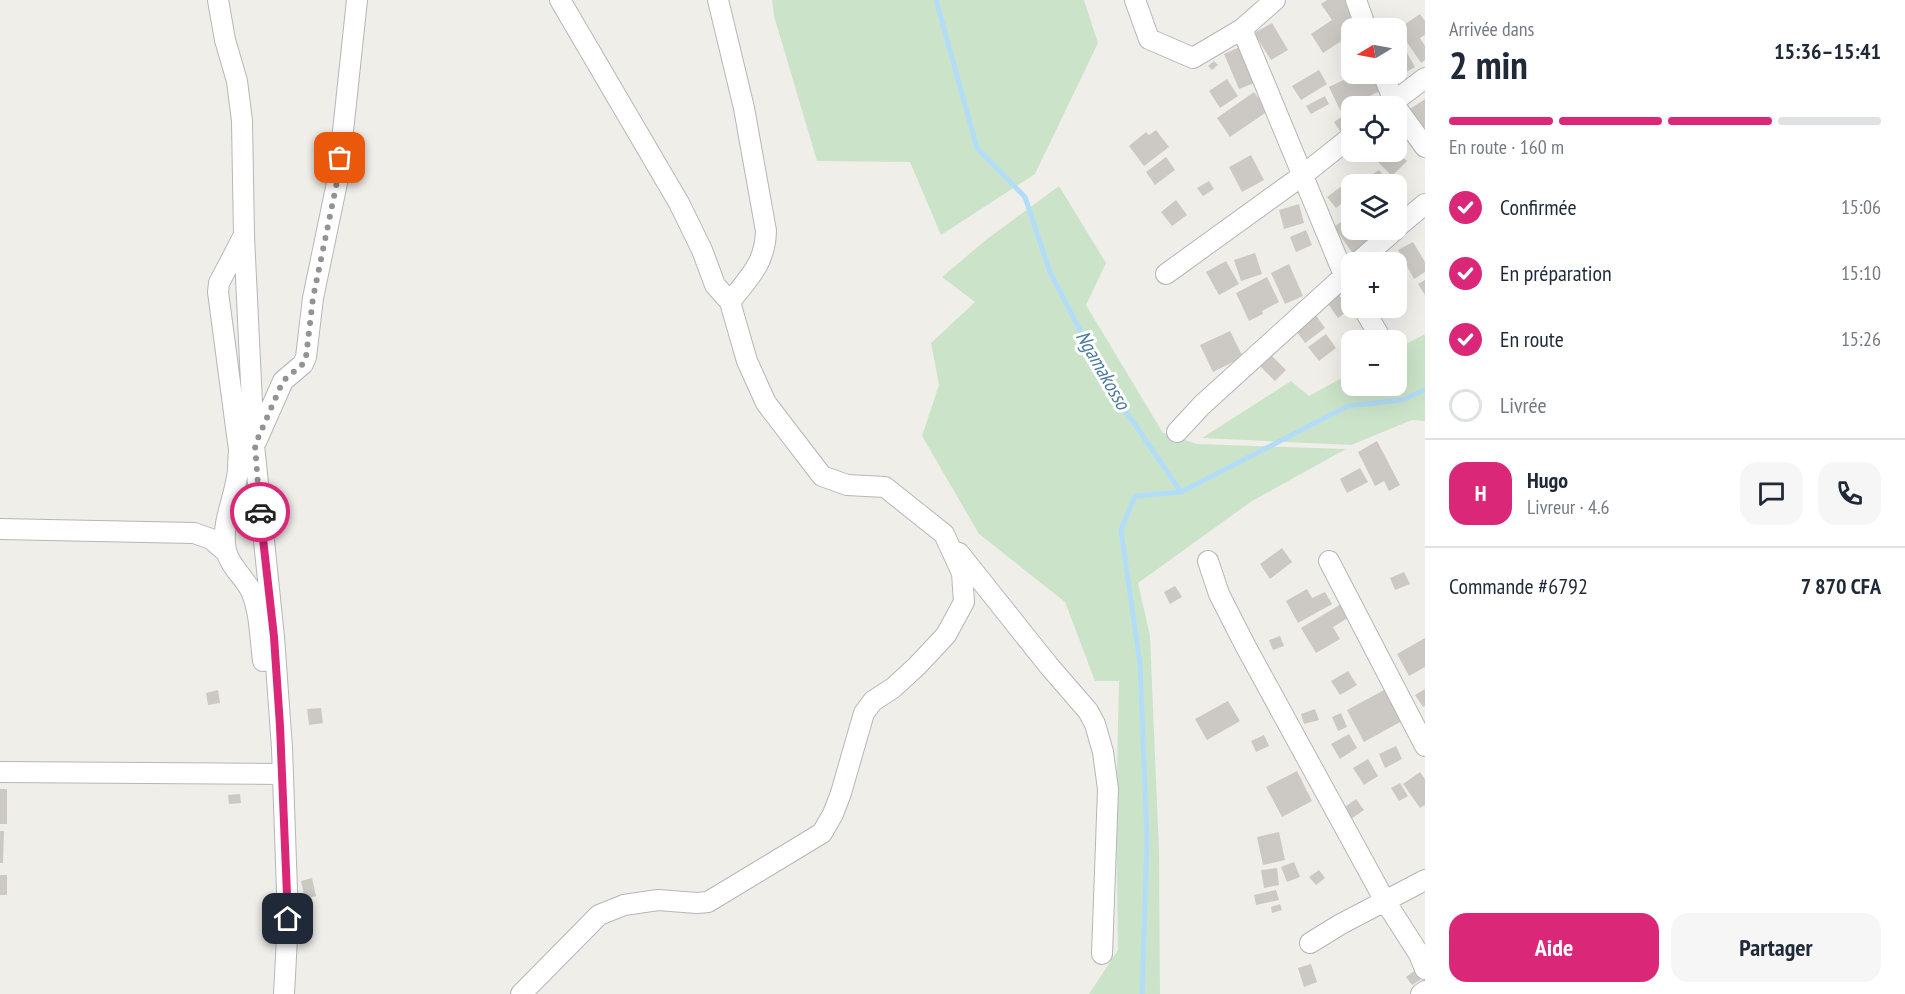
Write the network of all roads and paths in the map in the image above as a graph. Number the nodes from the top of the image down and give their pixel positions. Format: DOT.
graph roads {
  1 [pos="218,0"];
  2 [pos="357,0"];
  3 [pos="560,0"];
  4 [pos="718,0"];
  5 [pos="1135,0"];
  6 [pos="1275,0"];
  7 [pos="1356,0"];
  8 [pos="1362,18"];
  9 [pos="1242,29"];
  10 [pos="1425,78"];
  11 [pos="1404,96"];
  12 [pos="1407,123"];
  13 [pos="1341,145"];
  14 [pos="1425,147"];
  15 [pos="1303,175"];
  16 [pos="1425,204"];
  17 [pos="1407,220"];
  18 [pos="244,236"];
  19 [pos="1385,240"];
  20 [pos="1373,252"];
  21 [pos="1341,253"];
  22 [pos="1166,274"];
  23 [pos="1341,283"];
  24 [pos="730,302"];
  25 [pos="1178,432"];
  26 [pos="255,445"];
  27 [pos="0,529"];
  28 [pos="944,534"];
  29 [pos="226,552"];
  30 [pos="1208,561"];
  31 [pos="1329,561"];
  32 [pos="1425,746"];
  33 [pos="282,748"];
  34 [pos="0,772"];
  35 [pos="282,774"];
  36 [pos="1425,880"];
  37 [pos="1384,901"];
  38 [pos="1310,943"];
  39 [pos="1102,954"];
  40 [pos="1425,969"];
  41 [pos="1425,991"];
  42 [pos="284,994"];
  43 [pos="521,994"];
  44 [pos="1421,994"];
  1 -- 18 [label="street"];
  2 -- 26 [label="street"];
  3 -- 24 [label="street"];
  4 -- 24 [label="street"];
  5 -- 9 [label="street"];
  6 -- 9 [label="street"];
  7 -- 8 [label="street"];
  9 -- 15 [label="street"];
  10 -- 11 [label="street"];
  12 -- 14 [label="street"];
  13 -- 15 [label="street"];
  15 -- 21 [label="street"];
  15 -- 22 [label="street"];
  16 -- 17 [label="street"];
  18 -- 26 [label="street"];
  18 -- 29 [label="street"];
  19 -- 20 [label="street"];
  23 -- 25 [label="street"];
  24 -- 28 [label="street"];
  26 -- 33 [label="street"];
  27 -- 29 [label="street"];
  28 -- 39 [label="street"];
  28 -- 43 [label="street"];
  29 -- 33 [label="street"];
  30 -- 37 [label="street"];
  31 -- 32 [label="street"];
  33 -- 35 [label="street"];
  34 -- 35 [label="street"];
  35 -- 42 [label="street"];
  36 -- 37 [label="street"];
  37 -- 38 [label="street"];
  37 -- 40 [label="street"];
  41 -- 44 [label="street"];
}
